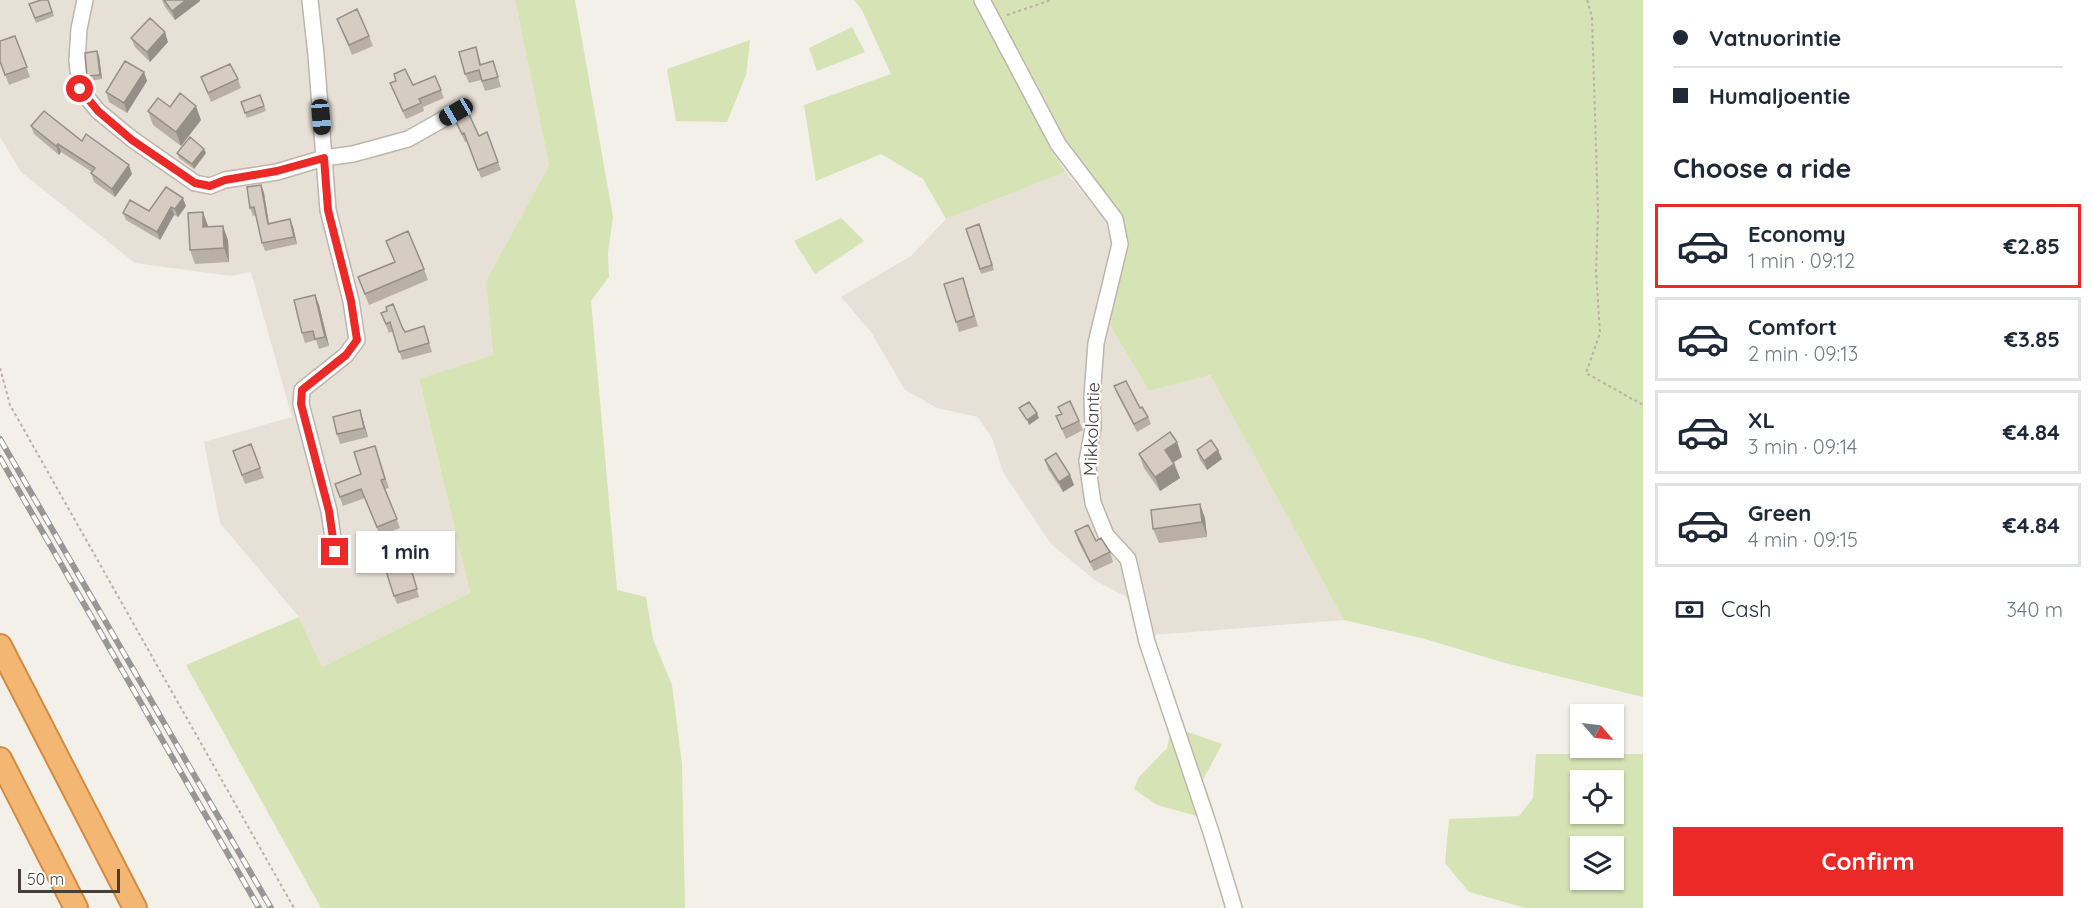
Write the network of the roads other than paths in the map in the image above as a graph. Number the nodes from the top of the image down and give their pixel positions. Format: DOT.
graph roads {
  1 [pos="85,0"];
  2 [pos="310,0"];
  3 [pos="982,0"];
  4 [pos="456,112"];
  5 [pos="324,158"];
  6 [pos="335,552"];
  7 [pos="0,646"];
  8 [pos="0,759"];
  9 [pos="76,908"];
  10 [pos="135,908"];
  11 [pos="1234,908"];
  1 -- 5 [label="street"];
  2 -- 5 [label="street"];
  3 -- 11 [label="street, Mikkolantie"];
  4 -- 5 [label="street"];
  5 -- 6 [label="street"];
  7 -- 10 [label="highway"];
  8 -- 9 [label="highway"];
}
